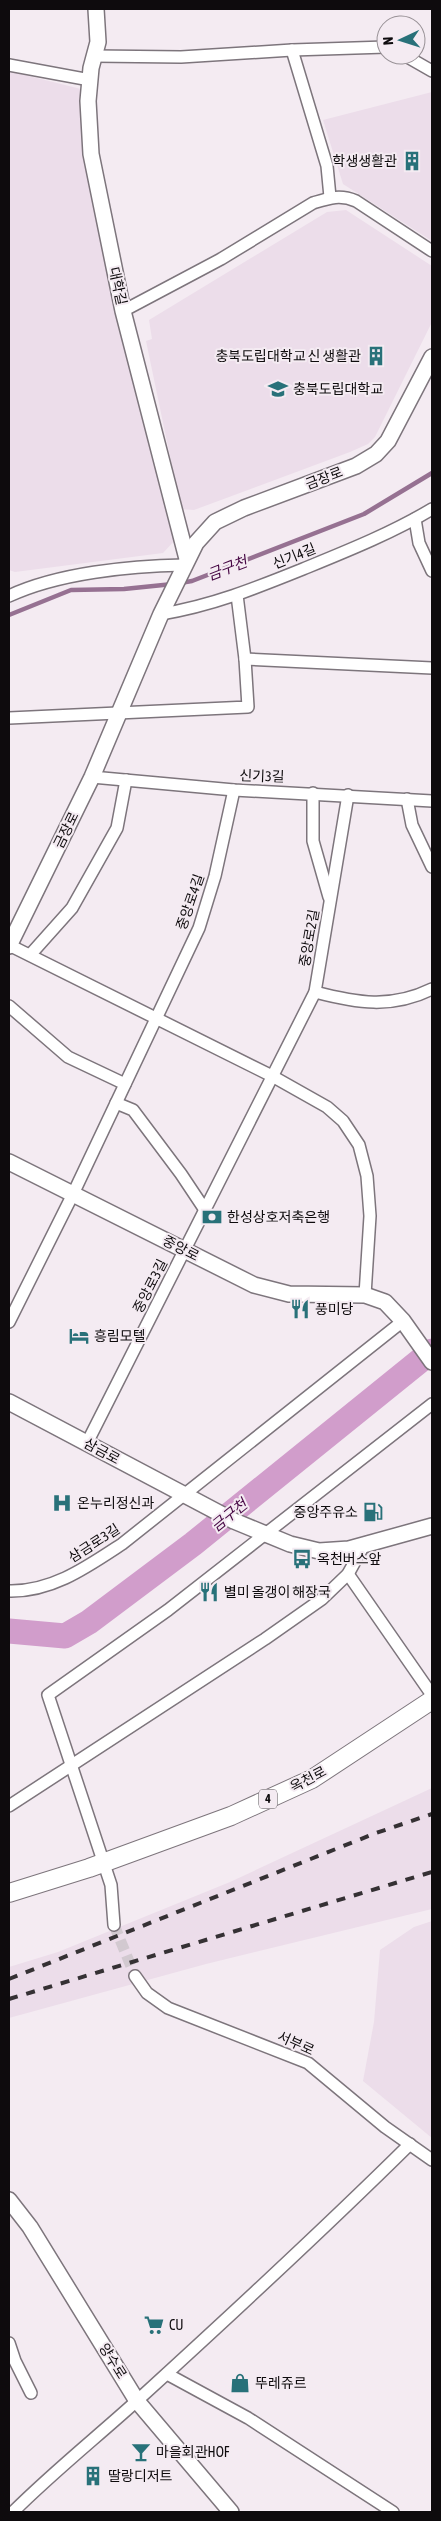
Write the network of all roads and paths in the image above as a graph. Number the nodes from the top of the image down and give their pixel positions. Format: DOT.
graph roads {
  1 [pos="96,9"];
  2 [pos="376,47"];
  3 [pos="292,50"];
  4 [pos="94,56"];
  5 [pos="9,65"];
  6 [pos="90,80"];
  7 [pos="330,197"];
  8 [pos="432,250"];
  9 [pos="123,311"];
  10 [pos="432,357"];
  11 [pos="432,509"];
  12 [pos="415,519"];
  13 [pos="185,562"];
  14 [pos="432,571"];
  15 [pos="238,595"];
  16 [pos="9,596"];
  17 [pos="162,611"];
  18 [pos="245,659"];
  19 [pos="432,668"];
  20 [pos="118,714"];
  21 [pos="9,718"];
  22 [pos="92,777"];
  23 [pos="126,780"];
  24 [pos="234,790"];
  25 [pos="313,793"];
  26 [pos="348,795"];
  27 [pos="407,799"];
  28 [pos="432,801"];
  29 [pos="431,862"];
  30 [pos="330,901"];
  31 [pos="9,945"];
  32 [pos="30,955"];
  33 [pos="432,989"];
  34 [pos="315,992"];
  35 [pos="9,1006"];
  36 [pos="157,1017"];
  37 [pos="272,1076"];
  38 [pos="125,1084"];
  39 [pos="116,1103"];
  40 [pos="9,1162"];
  41 [pos="73,1194"];
  42 [pos="205,1210"];
  43 [pos="185,1250"];
  44 [pos="365,1295"];
  45 [pos="9,1322"];
  46 [pos="407,1326"];
  47 [pos="432,1362"];
  48 [pos="9,1402"];
  49 [pos="432,1404"];
  50 [pos="87,1443"];
  51 [pos="191,1498"];
  52 [pos="432,1526"];
  53 [pos="263,1534"];
  54 [pos="364,1546"];
  55 [pos="348,1574"];
  56 [pos="9,1591"];
  57 [pos="432,1695"];
  58 [pos="432,1700"];
  59 [pos="71,1765"];
  60 [pos="9,1806"];
  61 [pos="96,1865"];
  62 [pos="9,1893"];
  63 [pos="114,1925"];
  64 [pos="135,1976"];
  65 [pos="410,2144"];
  66 [pos="432,2160"];
  67 [pos="10,2203"];
  68 [pos="9,2343"];
  69 [pos="167,2374"];
  70 [pos="31,2393"];
  71 [pos="137,2401"];
  72 [pos="13,2512"];
  73 [pos="231,2512"];
  74 [pos="393,2512"];
  1 -- 4 [label="street, 대학길"];
  2 -- 3 [label="street"];
  3 -- 4 [label="street"];
  3 -- 7 [label="street"];
  4 -- 6 [label="street, 대학길"];
  5 -- 6 [label="street"];
  6 -- 9 [label="street, 대학길"];
  7 -- 8 [label="street"];
  7 -- 9 [label="street"];
  9 -- 13 [label="street, 대학길"];
  10 -- 13 [label="street, 금장로"];
  11 -- 12 [label="street, 신기4길"];
  12 -- 14 [label="street"];
  12 -- 15 [label="street, 신기4길"];
  13 -- 16 [label="street"];
  13 -- 17 [label="street, 금장로"];
  15 -- 17 [label="street, 신기4길"];
  15 -- 18 [label="street"];
  17 -- 20 [label="street, 금장로"];
  18 -- 19 [label="street"];
  18 -- 20 [label="street"];
  20 -- 21 [label="street"];
  20 -- 22 [label="street, 금장로"];
  22 -- 23 [label="street, 신기3길"];
  22 -- 31 [label="street, 금장로"];
  23 -- 24 [label="street, 신기3길"];
  23 -- 32 [label="street"];
  24 -- 25 [label="street, 신기3길"];
  24 -- 36 [label="street, 중앙로4길"];
  25 -- 26 [label="street, 신기3길"];
  25 -- 30 [label="street"];
  26 -- 27 [label="street, 신기3길"];
  26 -- 30 [label="street, 중앙로2길"];
  27 -- 28 [label="street, 신기3길"];
  27 -- 29 [label="street"];
  30 -- 34 [label="street, 중앙로2길"];
  31 -- 32 [label="street"];
  32 -- 36 [label="street"];
  33 -- 34 [label="street"];
  34 -- 37 [label="street, 중앙로2길"];
  35 -- 38 [label="street"];
  36 -- 37 [label="street"];
  36 -- 38 [label="street, 중앙로4길"];
  37 -- 42 [label="street, 중앙로2길"];
  37 -- 44 [label="street"];
  38 -- 39 [label="street, 중앙로4길"];
  39 -- 41 [label="street, 중앙로4길"];
  39 -- 42 [label="street"];
  40 -- 41 [label="street, 중앙로"];
  41 -- 43 [label="street, 중앙로"];
  41 -- 45 [label="street, 중앙로4길"];
  42 -- 43 [label="street, 중앙로2길"];
  43 -- 44 [label="street, 중앙로"];
  43 -- 50 [label="street, 중앙로3길"];
  44 -- 46 [label="street, 중앙로"];
  46 -- 47 [label="street, 중앙로"];
  46 -- 51 [label="street, 삼금로3길"];
  48 -- 50 [label="street, 삼금로"];
  49 -- 53 [label="street"];
  50 -- 51 [label="street, 삼금로"];
  51 -- 53 [label="street, 삼금로"];
  51 -- 56 [label="street, 삼금로3길"];
  52 -- 54 [label="street"];
  53 -- 54 [label="street"];
  53 -- 59 [label="street"];
  54 -- 55 [label="street"];
  55 -- 57 [label="street"];
  55 -- 59 [label="street"];
  58 -- 61 [label="main road, 옥천로 / 4"];
  59 -- 60 [label="street"];
  59 -- 61 [label="street"];
  61 -- 62 [label="main road, 4"];
  61 -- 63 [label="street"];
  64 -- 65 [label="street, 서부로"];
  65 -- 66 [label="street, 서부로"];
  65 -- 69 [label="street"];
  67 -- 71 [label="street, 양수로"];
  68 -- 70 [label="street"];
  69 -- 71 [label="street"];
  69 -- 74 [label="street"];
  71 -- 72 [label="street"];
  71 -- 73 [label="street, 양수로"];
}
